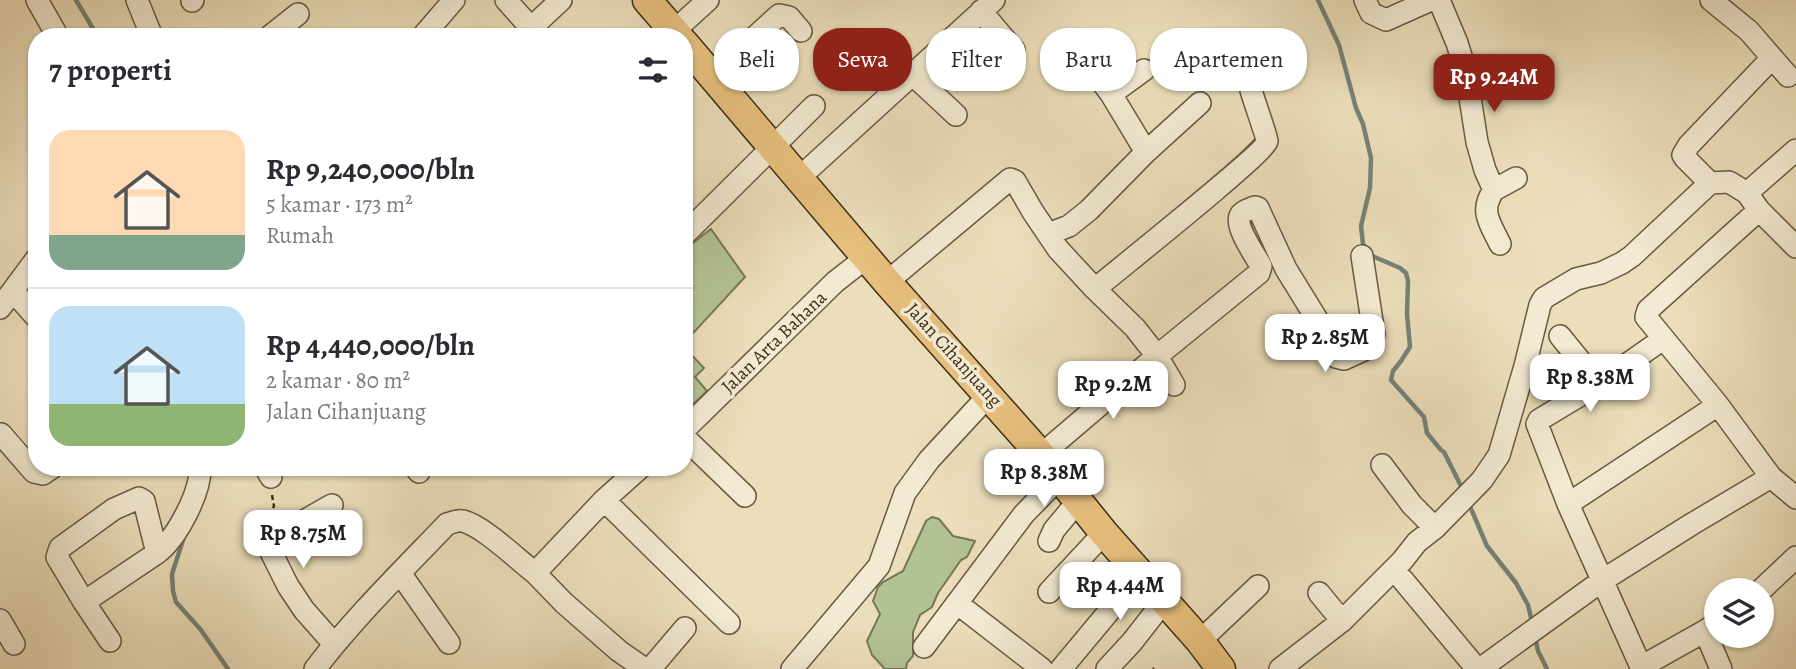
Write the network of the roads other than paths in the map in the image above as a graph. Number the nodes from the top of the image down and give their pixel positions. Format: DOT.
graph roads {
  1 [pos="37,0"];
  2 [pos="137,0"];
  3 [pos="453,0"];
  4 [pos="506,0"];
  5 [pos="561,0"];
  6 [pos="647,0"];
  7 [pos="708,0"];
  8 [pos="1365,0"];
  9 [pos="1431,0"];
  10 [pos="1439,0"];
  11 [pos="1711,0"];
  12 [pos="988,6"];
  13 [pos="298,14"];
  14 [pos="53,28"];
  15 [pos="148,28"];
  16 [pos="281,28"];
  17 [pos="430,28"];
  18 [pos="525,28"];
  19 [pos="532,28"];
  20 [pos="671,28"];
  21 [pos="686,28"];
  22 [pos="1001,28"];
  23 [pos="801,31"];
  24 [pos="693,54"];
  25 [pos="1772,58"];
  26 [pos="1144,70"];
  27 [pos="912,74"];
  28 [pos="712,76"];
  29 [pos="1788,76"];
  30 [pos="894,91"];
  31 [pos="1109,91"];
  32 [pos="1251,91"];
  33 [pos="1111,94"];
  34 [pos="1200,103"];
  35 [pos="814,106"];
  36 [pos="956,114"];
  37 [pos="772,146"];
  38 [pos="1796,150"];
  39 [pos="1146,152"];
  40 [pos="799,178"];
  41 [pos="1516,178"];
  42 [pos="1710,183"];
  43 [pos="1494,190"];
  44 [pos="1753,202"];
  45 [pos="693,225"];
  46 [pos="1048,234"];
  47 [pos="1500,244"];
  48 [pos="1796,247"];
  49 [pos="1362,256"];
  50 [pos="867,257"];
  51 [pos="28,269"];
  52 [pos="887,282"];
  53 [pos="1095,289"];
  54 [pos="5,296"];
  55 [pos="28,312"];
  56 [pos="1560,336"];
  57 [pos="1663,339"];
  58 [pos="1157,356"];
  59 [pos="1599,384"];
  60 [pos="1174,385"];
  61 [pos="989,395"];
  62 [pos="1718,405"];
  63 [pos="693,421"];
  64 [pos="1,435"];
  65 [pos="693,446"];
  66 [pos="1041,455"];
  67 [pos="28,465"];
  68 [pos="1382,465"];
  69 [pos="200,476"];
  70 [pos="616,476"];
  71 [pos="1060,477"];
  72 [pos="1771,477"];
  73 [pos="745,496"];
  74 [pos="1796,498"];
  75 [pos="604,500"];
  76 [pos="1078,501"];
  77 [pos="1568,504"];
  78 [pos="332,505"];
  79 [pos="1435,528"];
  80 [pos="1104,533"];
  81 [pos="1049,541"];
  82 [pos="157,553"];
  83 [pos="1796,557"];
  84 [pos="400,573"];
  85 [pos="534,573"];
  86 [pos="1141,573"];
  87 [pos="1774,578"];
  88 [pos="1402,579"];
  89 [pos="1603,580"];
  90 [pos="1258,586"];
  91 [pos="1049,592"];
  92 [pos="1319,593"];
  93 [pos="1164,601"];
  94 [pos="84,602"];
  95 [pos="958,604"];
  96 [pos="0,620"];
  97 [pos="1342,621"];
  98 [pos="729,623"];
  99 [pos="685,628"];
  100 [pos="1704,631"];
  101 [pos="110,641"];
  102 [pos="1200,641"];
  103 [pos="449,643"];
  104 [pos="14,644"];
  105 [pos="334,644"];
  106 [pos="924,648"];
  107 [pos="1716,648"];
  108 [pos="656,667"];
  109 [pos="1641,668"];
  110 [pos="315,669"];
  111 [pos="792,669"];
  112 [pos="1042,669"];
  113 [pos="1061,669"];
  114 [pos="1107,669"];
  115 [pos="1221,669"];
  116 [pos="1280,669"];
  117 [pos="1479,669"];
  118 [pos="1721,669"];
  1 -- 14 [label="street"];
  2 -- 15 [label="street"];
  3 -- 17 [label="street"];
  4 -- 18 [label="street"];
  5 -- 19 [label="street"];
  6 -- 20 [label="main road, Jalan Cihanjuang"];
  7 -- 21 [label="street"];
  8 -- 9 [label="street"];
  10 -- 43 [label="street"];
  11 -- 25 [label="street"];
  12 -- 22 [label="street"];
  12 -- 27 [label="street"];
  13 -- 16 [label="street"];
  23 -- 28 [label="street"];
  24 -- 28 [label="main road, Jalan Cihanjuang"];
  25 -- 29 [label="street"];
  25 -- 42 [label="street"];
  26 -- 33 [label="street"];
  27 -- 36 [label="street"];
  28 -- 37 [label="main road, Jalan Cihanjuang"];
  30 -- 40 [label="street"];
  31 -- 33 [label="street"];
  32 -- 53 [label="street"];
  33 -- 39 [label="street"];
  34 -- 39 [label="street"];
  35 -- 37 [label="street"];
  37 -- 40 [label="main road, Jalan Cihanjuang"];
  37 -- 45 [label="street"];
  38 -- 44 [label="street"];
  39 -- 46 [label="street"];
  40 -- 50 [label="main road, Jalan Cihanjuang"];
  41 -- 43 [label="street"];
  42 -- 44 [label="street"];
  42 -- 79 [label="street"];
  43 -- 47 [label="street"];
  44 -- 48 [label="street"];
  44 -- 57 [label="street"];
  46 -- 52 [label="street"];
  46 -- 53 [label="street"];
  49 -- 58 [label="street"];
  50 -- 52 [label="main road, Jalan Cihanjuang"];
  50 -- 63 [label="street, Jalan Arta Bahana"];
  51 -- 54 [label="street"];
  52 -- 61 [label="main road, Jalan Cihanjuang"];
  53 -- 58 [label="street"];
  54 -- 55 [label="street"];
  56 -- 59 [label="street"];
  57 -- 59 [label="street"];
  57 -- 62 [label="street"];
  58 -- 60 [label="street"];
  58 -- 66 [label="street"];
  59 -- 77 [label="street"];
  61 -- 66 [label="main road, Jalan Cihanjuang"];
  61 -- 111 [label="street"];
  62 -- 72 [label="street"];
  62 -- 77 [label="street"];
  64 -- 67 [label="street"];
  65 -- 73 [label="street"];
  66 -- 71 [label="main road, Jalan Cihanjuang"];
  68 -- 79 [label="street"];
  69 -- 82 [label="street"];
  70 -- 75 [label="street"];
  71 -- 76 [label="main road, Jalan Cihanjuang"];
  71 -- 95 [label="street"];
  72 -- 74 [label="street"];
  72 -- 89 [label="street"];
  75 -- 85 [label="street"];
  75 -- 98 [label="street"];
  76 -- 80 [label="main road, Jalan Cihanjuang"];
  76 -- 81 [label="street"];
  77 -- 89 [label="street"];
  78 -- 105 [label="street"];
  79 -- 97 [label="street"];
  80 -- 86 [label="main road, Jalan Cihanjuang"];
  80 -- 91 [label="street"];
  82 -- 94 [label="street"];
  82 -- 94 [label="street"];
  83 -- 87 [label="street"];
  84 -- 85 [label="street"];
  84 -- 103 [label="street"];
  84 -- 105 [label="street"];
  85 -- 108 [label="street"];
  86 -- 93 [label="main road, Jalan Cihanjuang"];
  86 -- 113 [label="street"];
  88 -- 117 [label="street"];
  89 -- 109 [label="street"];
  89 -- 117 [label="street"];
  90 -- 102 [label="street"];
  92 -- 97 [label="street"];
  93 -- 102 [label="main road, Jalan Cihanjuang"];
  93 -- 114 [label="street"];
  94 -- 101 [label="street"];
  95 -- 106 [label="street"];
  95 -- 112 [label="street"];
  96 -- 104 [label="street"];
  97 -- 116 [label="street"];
  99 -- 108 [label="street"];
  100 -- 109 [label="street"];
  102 -- 115 [label="main road, Jalan Cihanjuang"];
  105 -- 110 [label="street"];
  107 -- 118 [label="street"];
}
